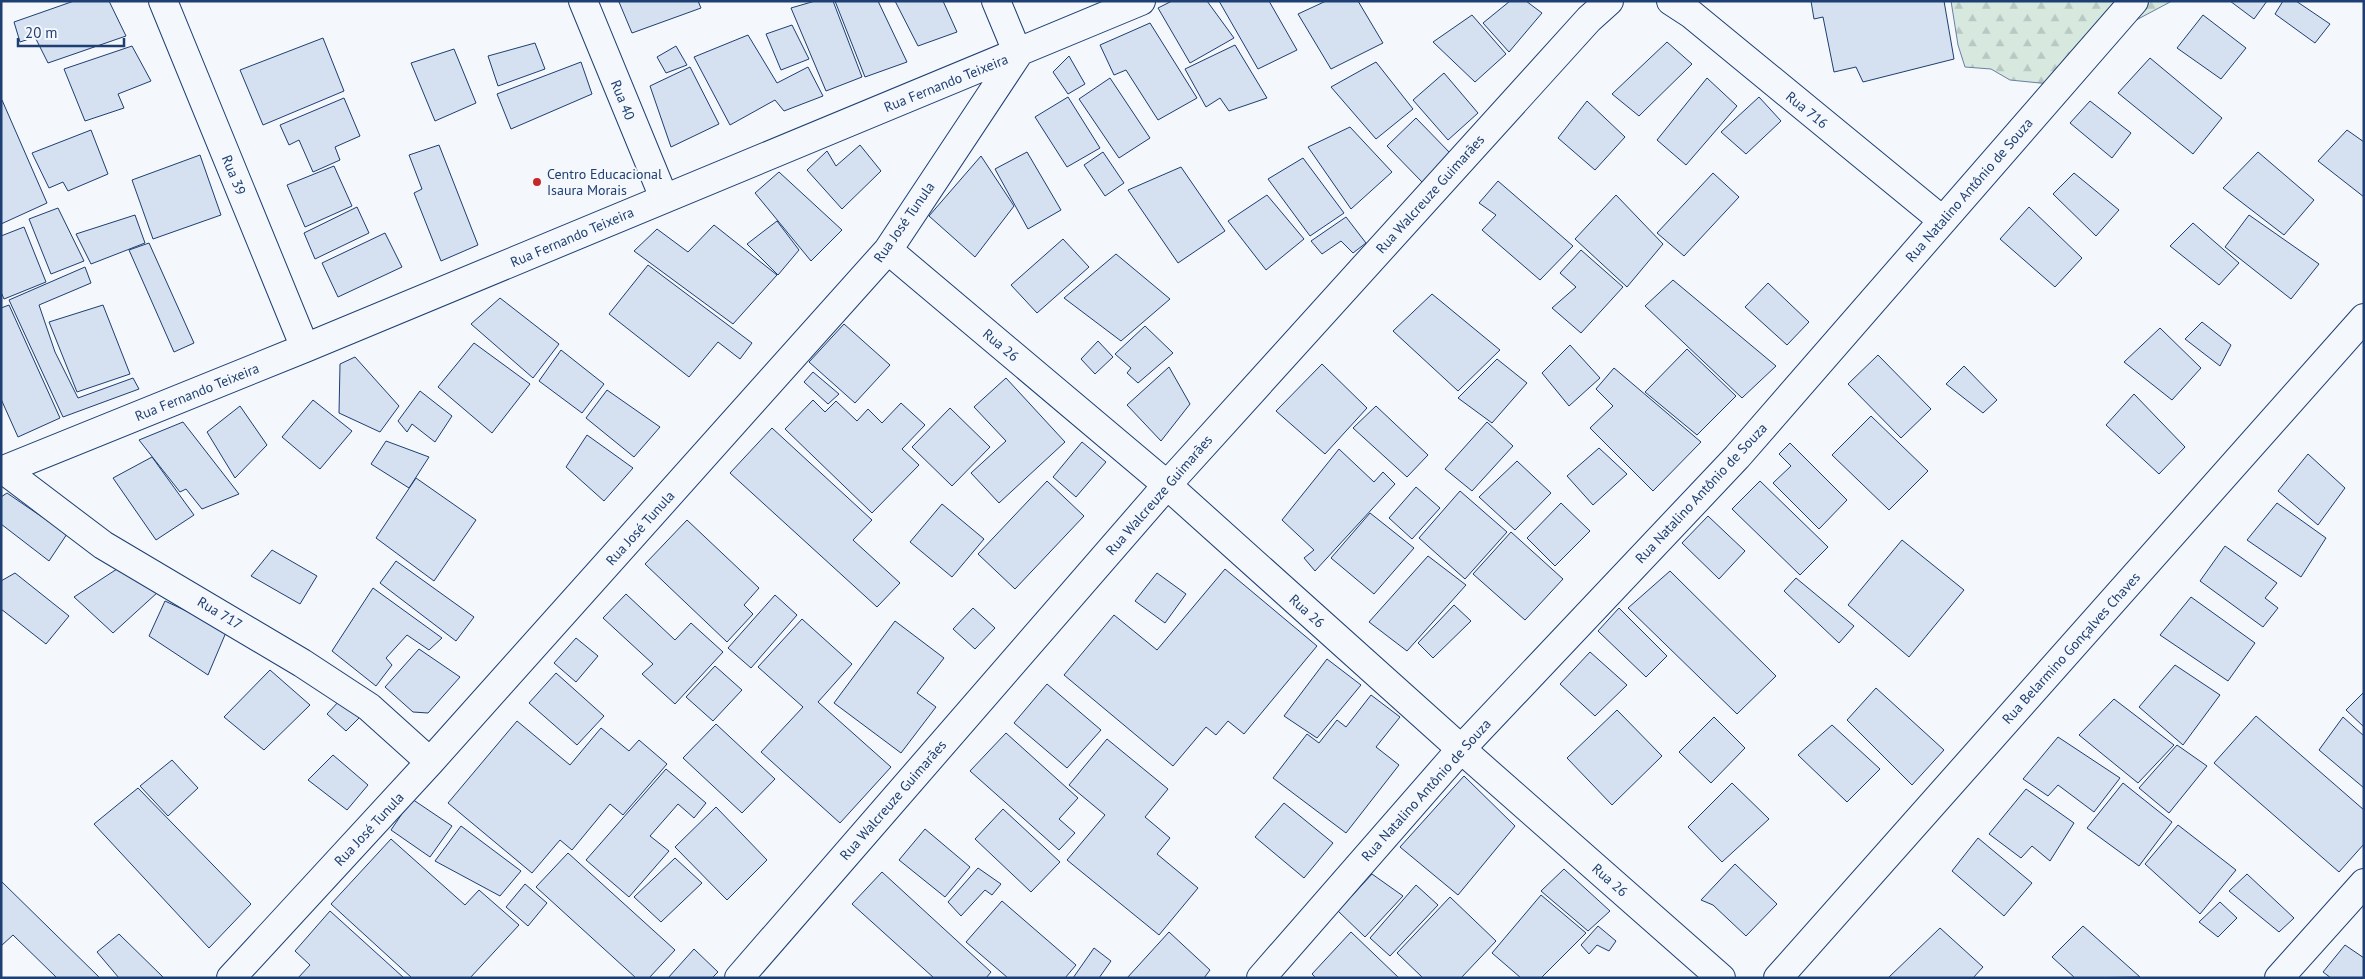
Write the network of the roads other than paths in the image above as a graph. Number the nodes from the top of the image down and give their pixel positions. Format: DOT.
graph roads {
  1 [pos="163,1"];
  2 [pos="583,1"];
  3 [pos="996,1"];
  4 [pos="1142,1"];
  5 [pos="1609,1"];
  6 [pos="1671,1"];
  7 [pos="2134,1"];
  8 [pos="1018,54"];
  9 [pos="664,198"];
  10 [pos="1942,220"];
  11 [pos="888,250"];
  12 [pos="2364,318"];
  13 [pos="305,348"];
  14 [pos="3,471"];
  15 [pos="1167,485"];
  16 [pos="1461,749"];
  17 [pos="430,762"];
  18 [pos="2364,883"];
  19 [pos="231,978"];
  20 [pos="739,978"];
  21 [pos="1260,978"];
  22 [pos="1721,978"];
  23 [pos="1778,978"];
  24 [pos="2278,978"];
  1 -- 13 [label="street, Rua 39"];
  2 -- 9 [label="street, Rua 40"];
  3 -- 8 [label="street"];
  4 -- 8 [label="street, Rua Fernando Teixeira"];
  5 -- 15 [label="street, Rua Walcreuze Guimarães"];
  6 -- 10 [label="street, Rua 716"];
  7 -- 10 [label="street, Rua Natalino Antônio de Souza"];
  8 -- 9 [label="street, Rua Fernando Teixeira"];
  8 -- 11 [label="street, Rua José Tunula"];
  9 -- 13 [label="street, Rua Fernando Teixeira"];
  10 -- 16 [label="street, Rua Natalino Antônio de Souza"];
  11 -- 15 [label="street, Rua 26"];
  11 -- 17 [label="street, Rua José Tunula"];
  12 -- 23 [label="street, Rua Belarmino Gonçalves Chaves"];
  13 -- 14 [label="street, Rua Fernando Teixeira"];
  14 -- 17 [label="street, Rua 717"];
  15 -- 16 [label="street, Rua 26"];
  15 -- 20 [label="street, Rua Walcreuze Guimarães"];
  16 -- 21 [label="street, Rua Natalino Antônio de Souza"];
  16 -- 22 [label="street, Rua 26"];
  17 -- 19 [label="street, Rua José Tunula"];
  18 -- 24 [label="street"];
}
